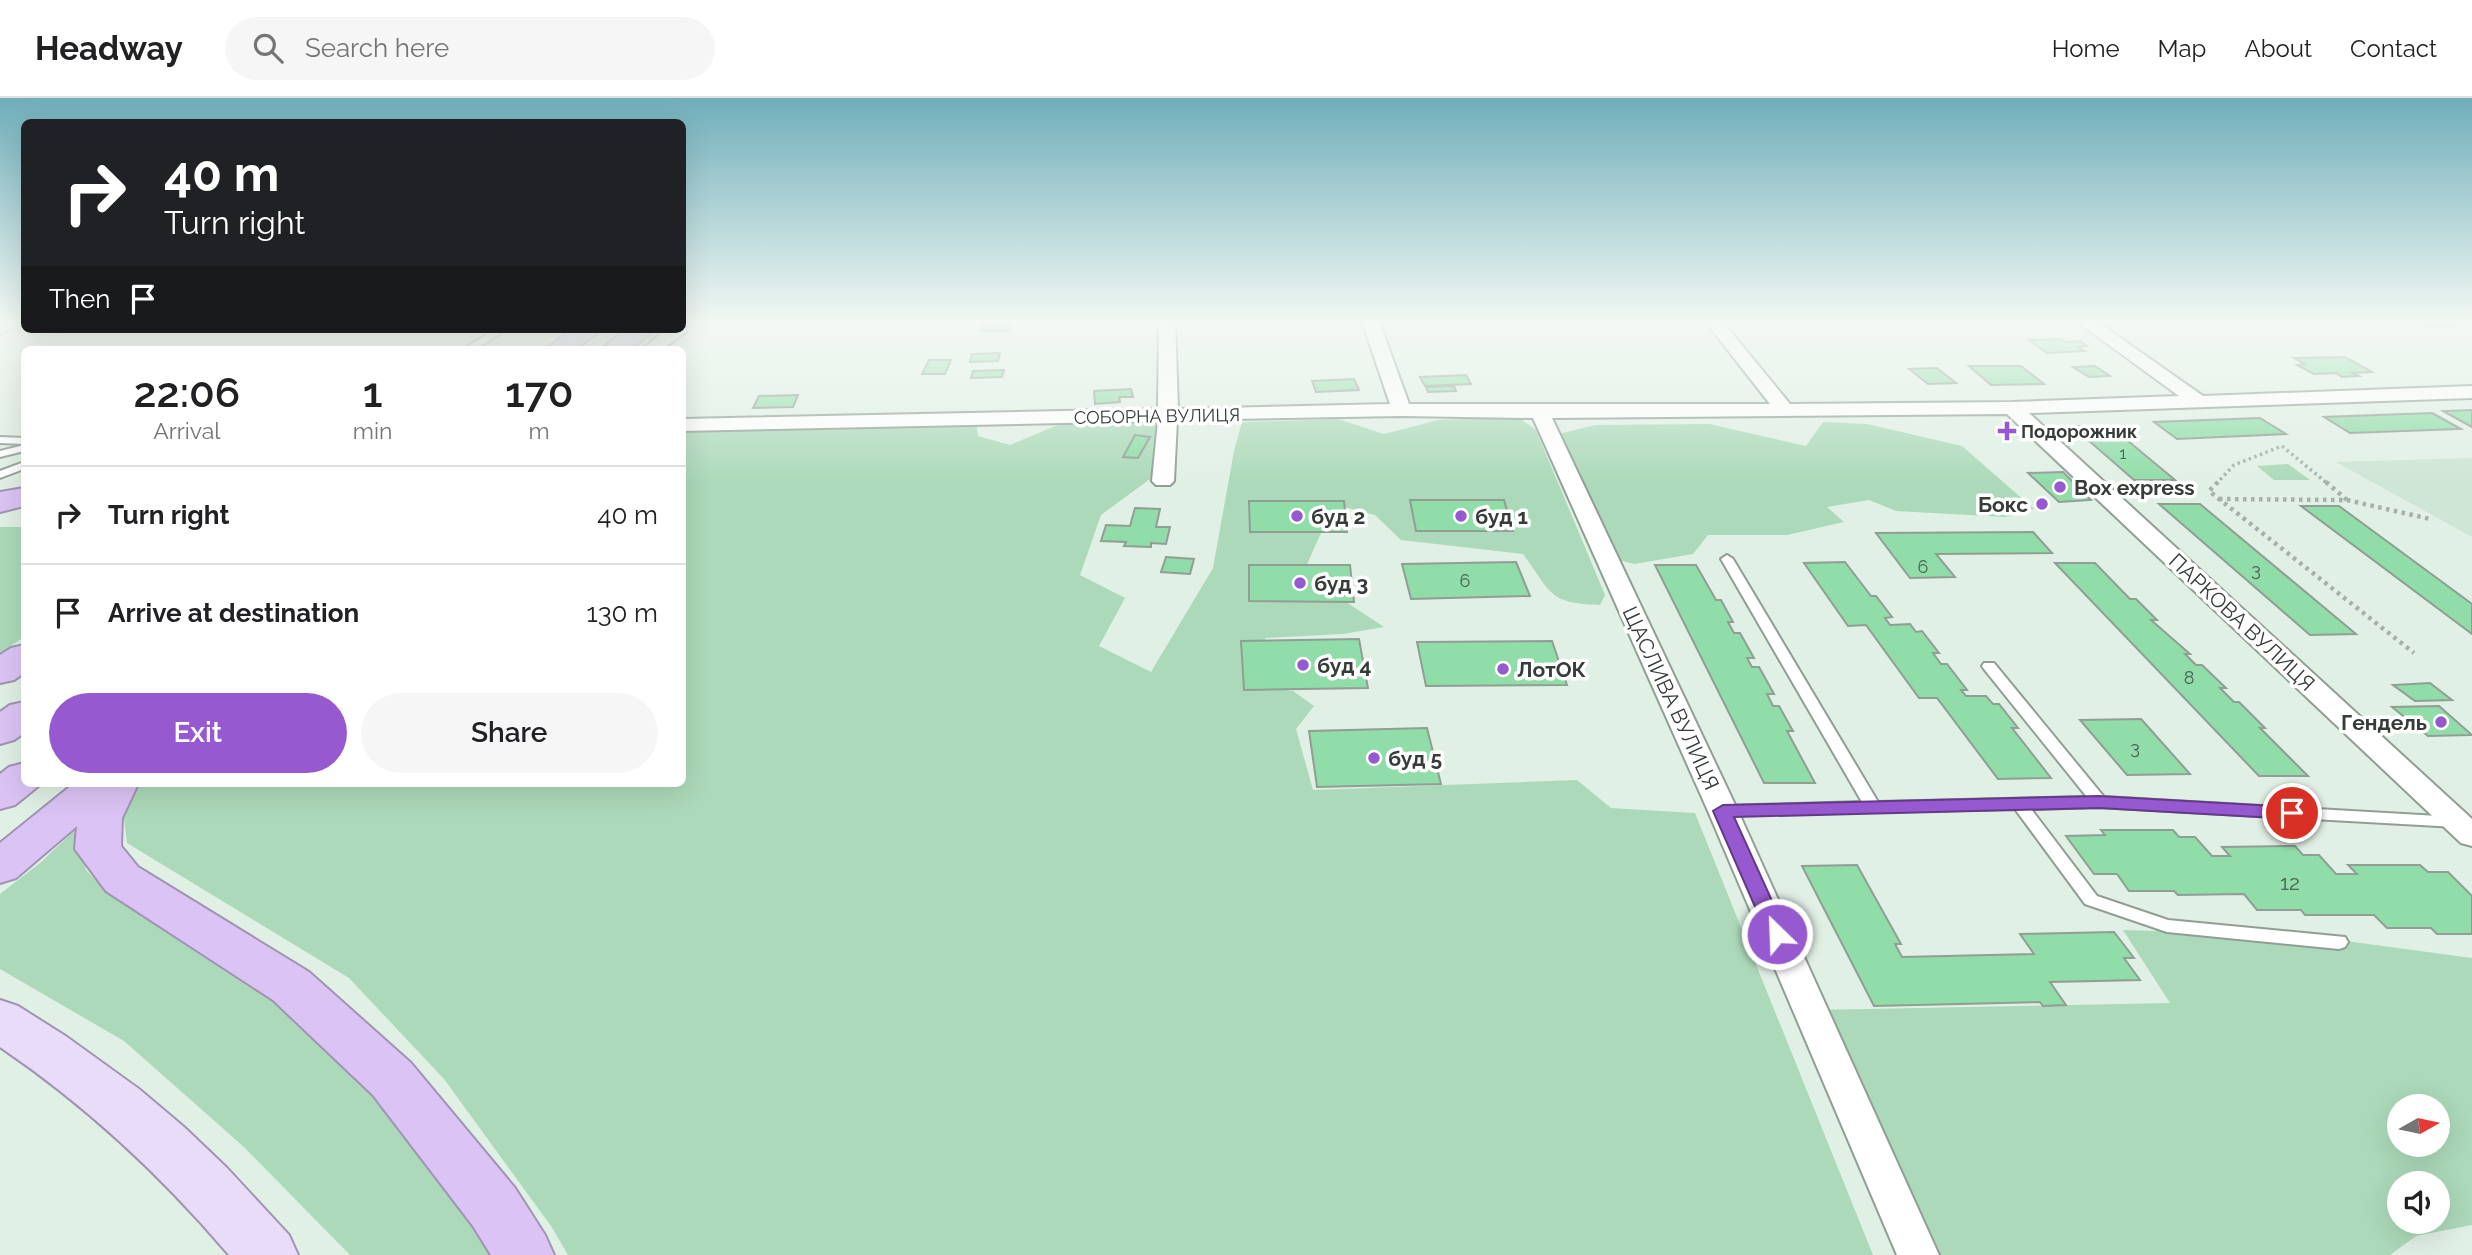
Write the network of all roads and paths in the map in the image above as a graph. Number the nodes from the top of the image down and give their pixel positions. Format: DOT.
graph roads {
  1 [pos="1168,375"];
  2 [pos="1389,375"];
  3 [pos="1756,375"];
  4 [pos="2161,375"];
  5 [pos="2472,392"];
  6 [pos="2198,401"];
  7 [pos="1783,408"];
  8 [pos="2012,408"];
  9 [pos="1401,410"];
  10 [pos="1540,412"];
  11 [pos="1168,416"];
  12 [pos="686,425"];
  13 [pos="0,440"];
  14 [pos="21,441"];
  15 [pos="21,449"];
  16 [pos="0,454"];
  17 [pos="21,466"];
  18 [pos="0,475"];
  19 [pos="1163,481"];
  20 [pos="21,498"];
  21 [pos="2219,499"];
  22 [pos="2347,500"];
  23 [pos="0,502"];
  24 [pos="21,515"];
  25 [pos="0,517"];
  26 [pos="2430,519"];
  27 [pos="1727,559"];
  28 [pos="2414,653"];
  29 [pos="21,658"];
  30 [pos="1989,666"];
  31 [pos="0,672"];
  32 [pos="21,716"];
  33 [pos="0,731"];
  34 [pos="21,779"];
  35 [pos="96,787"];
  36 [pos="116,787"];
  37 [pos="0,794"];
  38 [pos="2099,802"];
  39 [pos="2019,804"];
  40 [pos="1873,807"];
  41 [pos="1723,811"];
  42 [pos="2465,829"];
  43 [pos="0,867"];
  44 [pos="2339,942"];
  45 [pos="0,1020"];
  46 [pos="268,1255"];
  47 [pos="524,1255"];
  48 [pos="1918,1255"];
  1 -- 11 [label="street"];
  2 -- 9 [label="street"];
  3 -- 7 [label="street"];
  4 -- 6 [label="street"];
  5 -- 6 [label="street, СОБОРНА ВУЛИЦЯ"];
  6 -- 8 [label="street, СОБОРНА ВУЛИЦЯ"];
  7 -- 8 [label="street, СОБОРНА ВУЛИЦЯ"];
  7 -- 10 [label="street, СОБОРНА ВУЛИЦЯ"];
  8 -- 42 [label="street, ПАРКОВА ВУЛИЦЯ"];
  9 -- 10 [label="street, СОБОРНА ВУЛИЦЯ"];
  9 -- 11 [label="street, СОБОРНА ВУЛИЦЯ"];
  10 -- 41 [label="street, ЩАСЛИВА ВУЛИЦЯ"];
  11 -- 12 [label="street, СОБОРНА ВУЛИЦЯ"];
  11 -- 19 [label="street"];
  13 -- 14 [label="lane"];
  15 -- 16 [label="lane"];
  17 -- 18 [label="lane"];
  20 -- 23 [label="highway"];
  21 -- 22 [label="path"];
  21 -- 22 [label="path"];
  21 -- 28 [label="path"];
  22 -- 26 [label="path"];
  24 -- 25 [label="highway"];
  27 -- 40 [label="lane"];
  29 -- 31 [label="highway"];
  30 -- 38 [label="lane"];
  32 -- 33 [label="highway"];
  34 -- 37 [label="highway"];
  35 -- 43 [label="highway"];
  36 -- 47 [label="highway"];
  38 -- 39 [label="lane"];
  38 -- 42 [label="lane"];
  39 -- 40 [label="lane"];
  39 -- 44 [label="lane"];
  40 -- 41 [label="lane"];
  41 -- 48 [label="street, ЩАСЛИВА ВУЛИЦЯ"];
  45 -- 46 [label="main road"];
}
